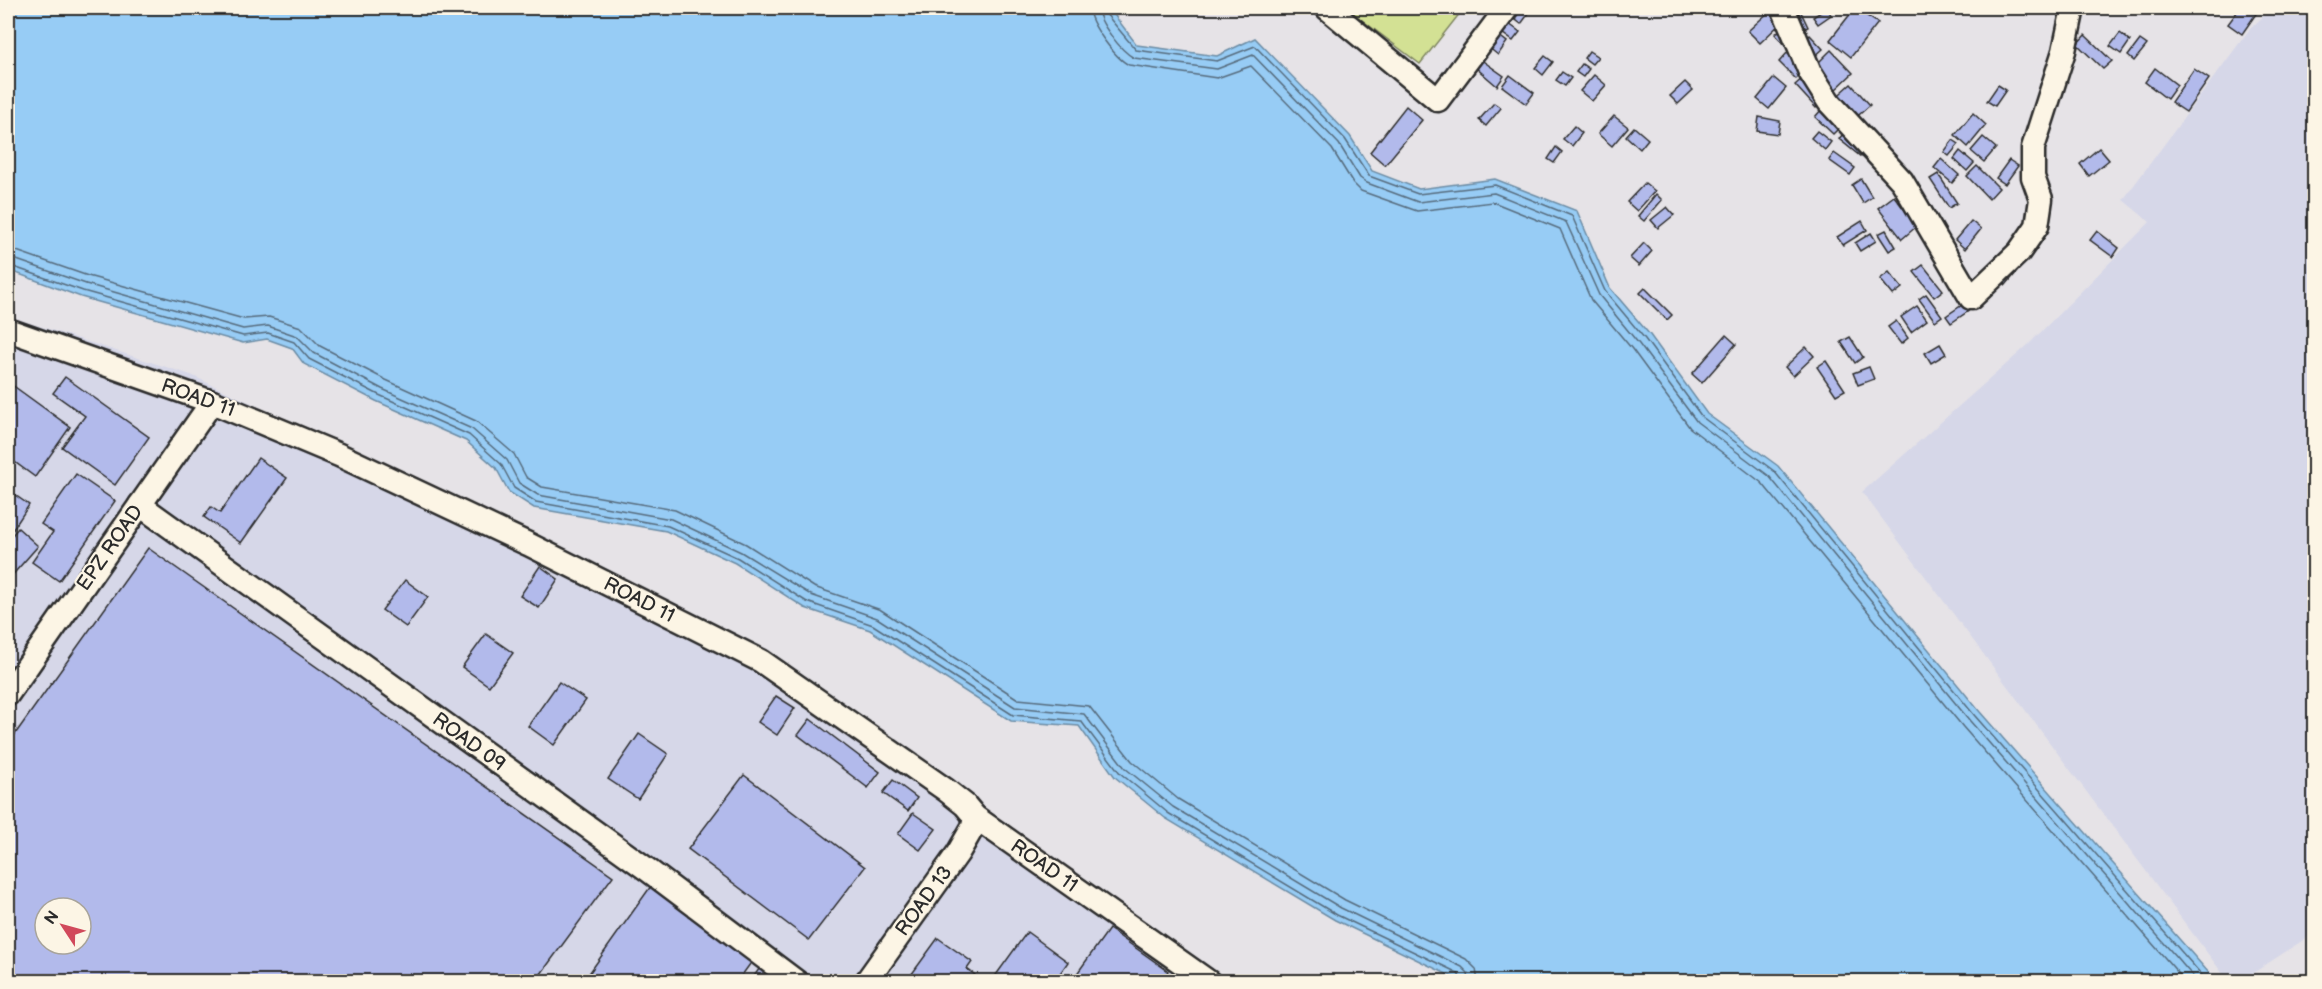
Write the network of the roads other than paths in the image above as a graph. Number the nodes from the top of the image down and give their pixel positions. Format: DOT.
graph roads {
  1 [pos="1327,8"];
  2 [pos="1507,8"];
  3 [pos="1783,8"];
  4 [pos="2073,8"];
  5 [pos="8,330"];
  6 [pos="212,402"];
  7 [pos="140,505"];
  8 [pos="8,694"];
  9 [pos="975,817"];
  10 [pos="797,981"];
  11 [pos="866,981"];
  12 [pos="1209,981"];
  1 -- 2 [label="street"];
  3 -- 4 [label="street"];
  5 -- 6 [label="street, ROAD 11"];
  6 -- 7 [label="street, EPZ ROAD"];
  6 -- 9 [label="street, ROAD 11"];
  7 -- 8 [label="street, EPZ ROAD"];
  7 -- 10 [label="street, ROAD 09"];
  9 -- 11 [label="street, ROAD 13"];
  9 -- 12 [label="street, ROAD 11"];
}
